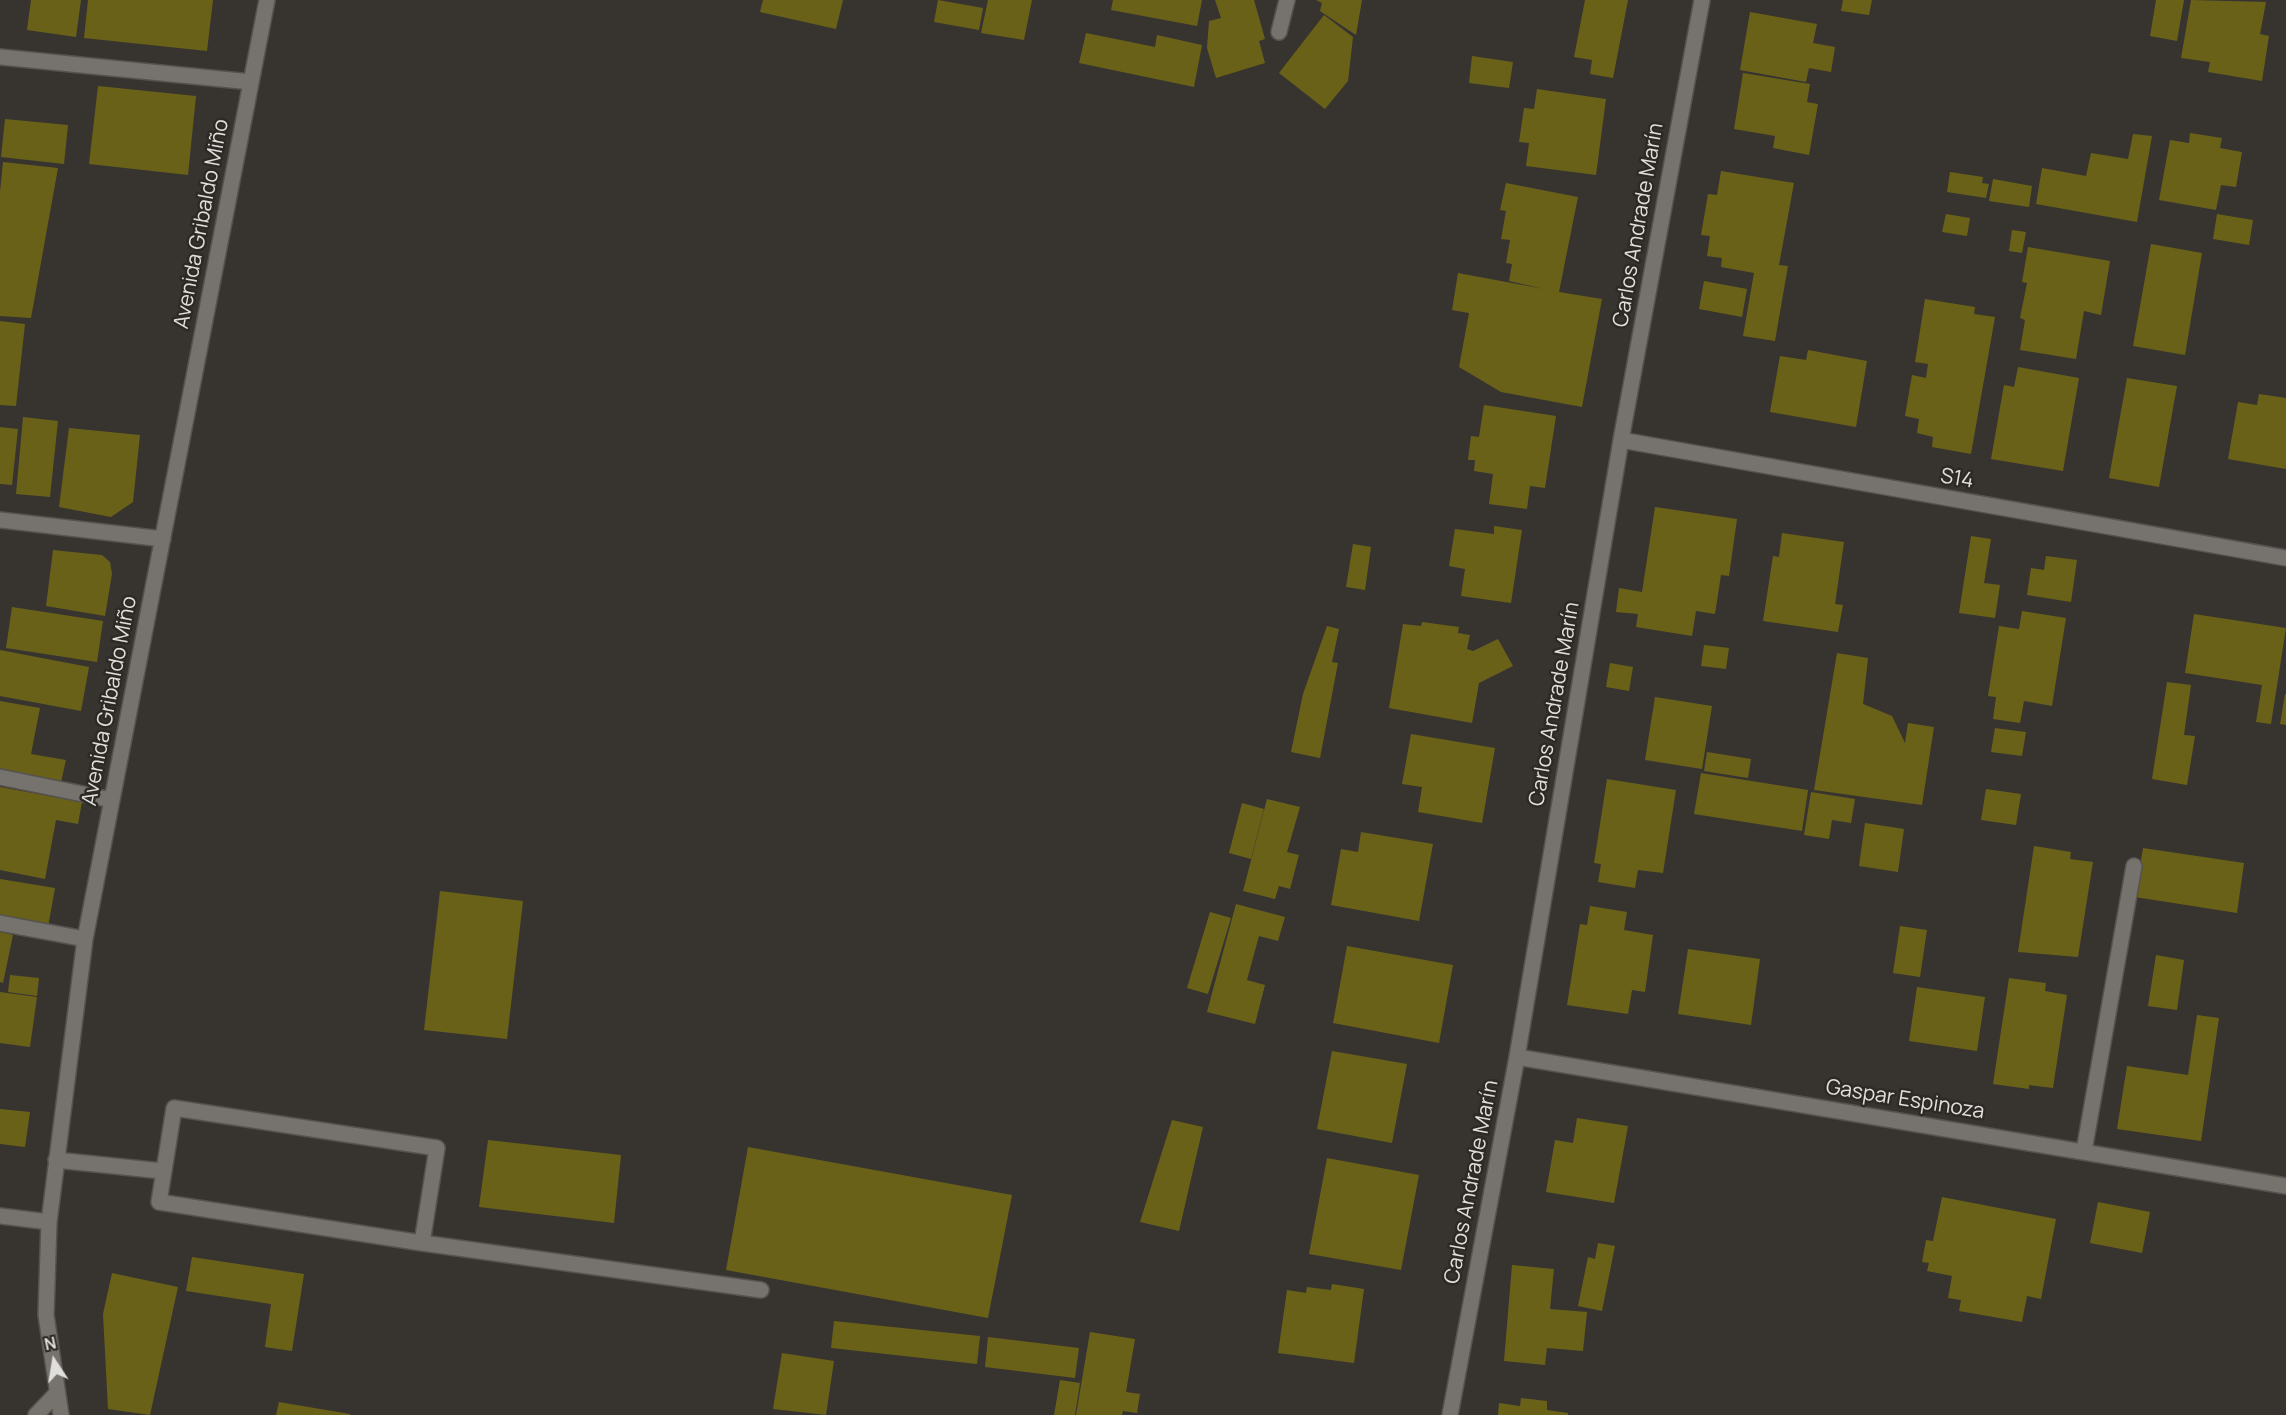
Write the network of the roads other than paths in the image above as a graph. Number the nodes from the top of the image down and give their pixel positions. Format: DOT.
graph roads {
  1 [pos="267,0"];
  2 [pos="1287,0"];
  3 [pos="1702,0"];
  4 [pos="1280,32"];
  5 [pos="0,57"];
  6 [pos="251,82"];
  7 [pos="1621,440"];
  8 [pos="0,520"];
  9 [pos="163,539"];
  10 [pos="2286,558"];
  11 [pos="0,777"];
  12 [pos="112,800"];
  13 [pos="2134,866"];
  14 [pos="0,923"];
  15 [pos="85,939"];
  16 [pos="1517,1057"];
  17 [pos="2084,1151"];
  18 [pos="56,1160"];
  19 [pos="162,1171"];
  20 [pos="2286,1186"];
  21 [pos="0,1216"];
  22 [pos="49,1222"];
  23 [pos="422,1243"];
  24 [pos="761,1290"];
  25 [pos="57,1393"];
  26 [pos="36,1415"];
  27 [pos="61,1415"];
  28 [pos="1450,1415"];
  1 -- 6 [label="street, Avenida Gribaldo Miño"];
  2 -- 4 [label="street"];
  3 -- 7 [label="street, Carlos Andrade Marín"];
  5 -- 6 [label="street"];
  6 -- 9 [label="street, Avenida Gribaldo Miño"];
  7 -- 10 [label="street, S14"];
  7 -- 16 [label="street, Carlos Andrade Marín"];
  8 -- 9 [label="street"];
  9 -- 12 [label="street, Avenida Gribaldo Miño"];
  11 -- 12 [label="street"];
  12 -- 15 [label="street, Avenida Gribaldo Miño"];
  13 -- 17 [label="street"];
  14 -- 15 [label="street"];
  15 -- 18 [label="street, Avenida Gribaldo Miño"];
  16 -- 17 [label="street, Gaspar Espinoza"];
  16 -- 28 [label="street, Carlos Andrade Marín"];
  17 -- 20 [label="street, Gaspar Espinoza"];
  18 -- 19 [label="street"];
  18 -- 22 [label="street, Avenida Gribaldo Miño"];
  19 -- 23 [label="street"];
  19 -- 23 [label="street"];
  21 -- 22 [label="street"];
  22 -- 25 [label="street, Avenida Gribaldo Miño"];
  23 -- 24 [label="street"];
  25 -- 26 [label="street"];
  25 -- 27 [label="street, Avenida Gribaldo Miño"];
}
